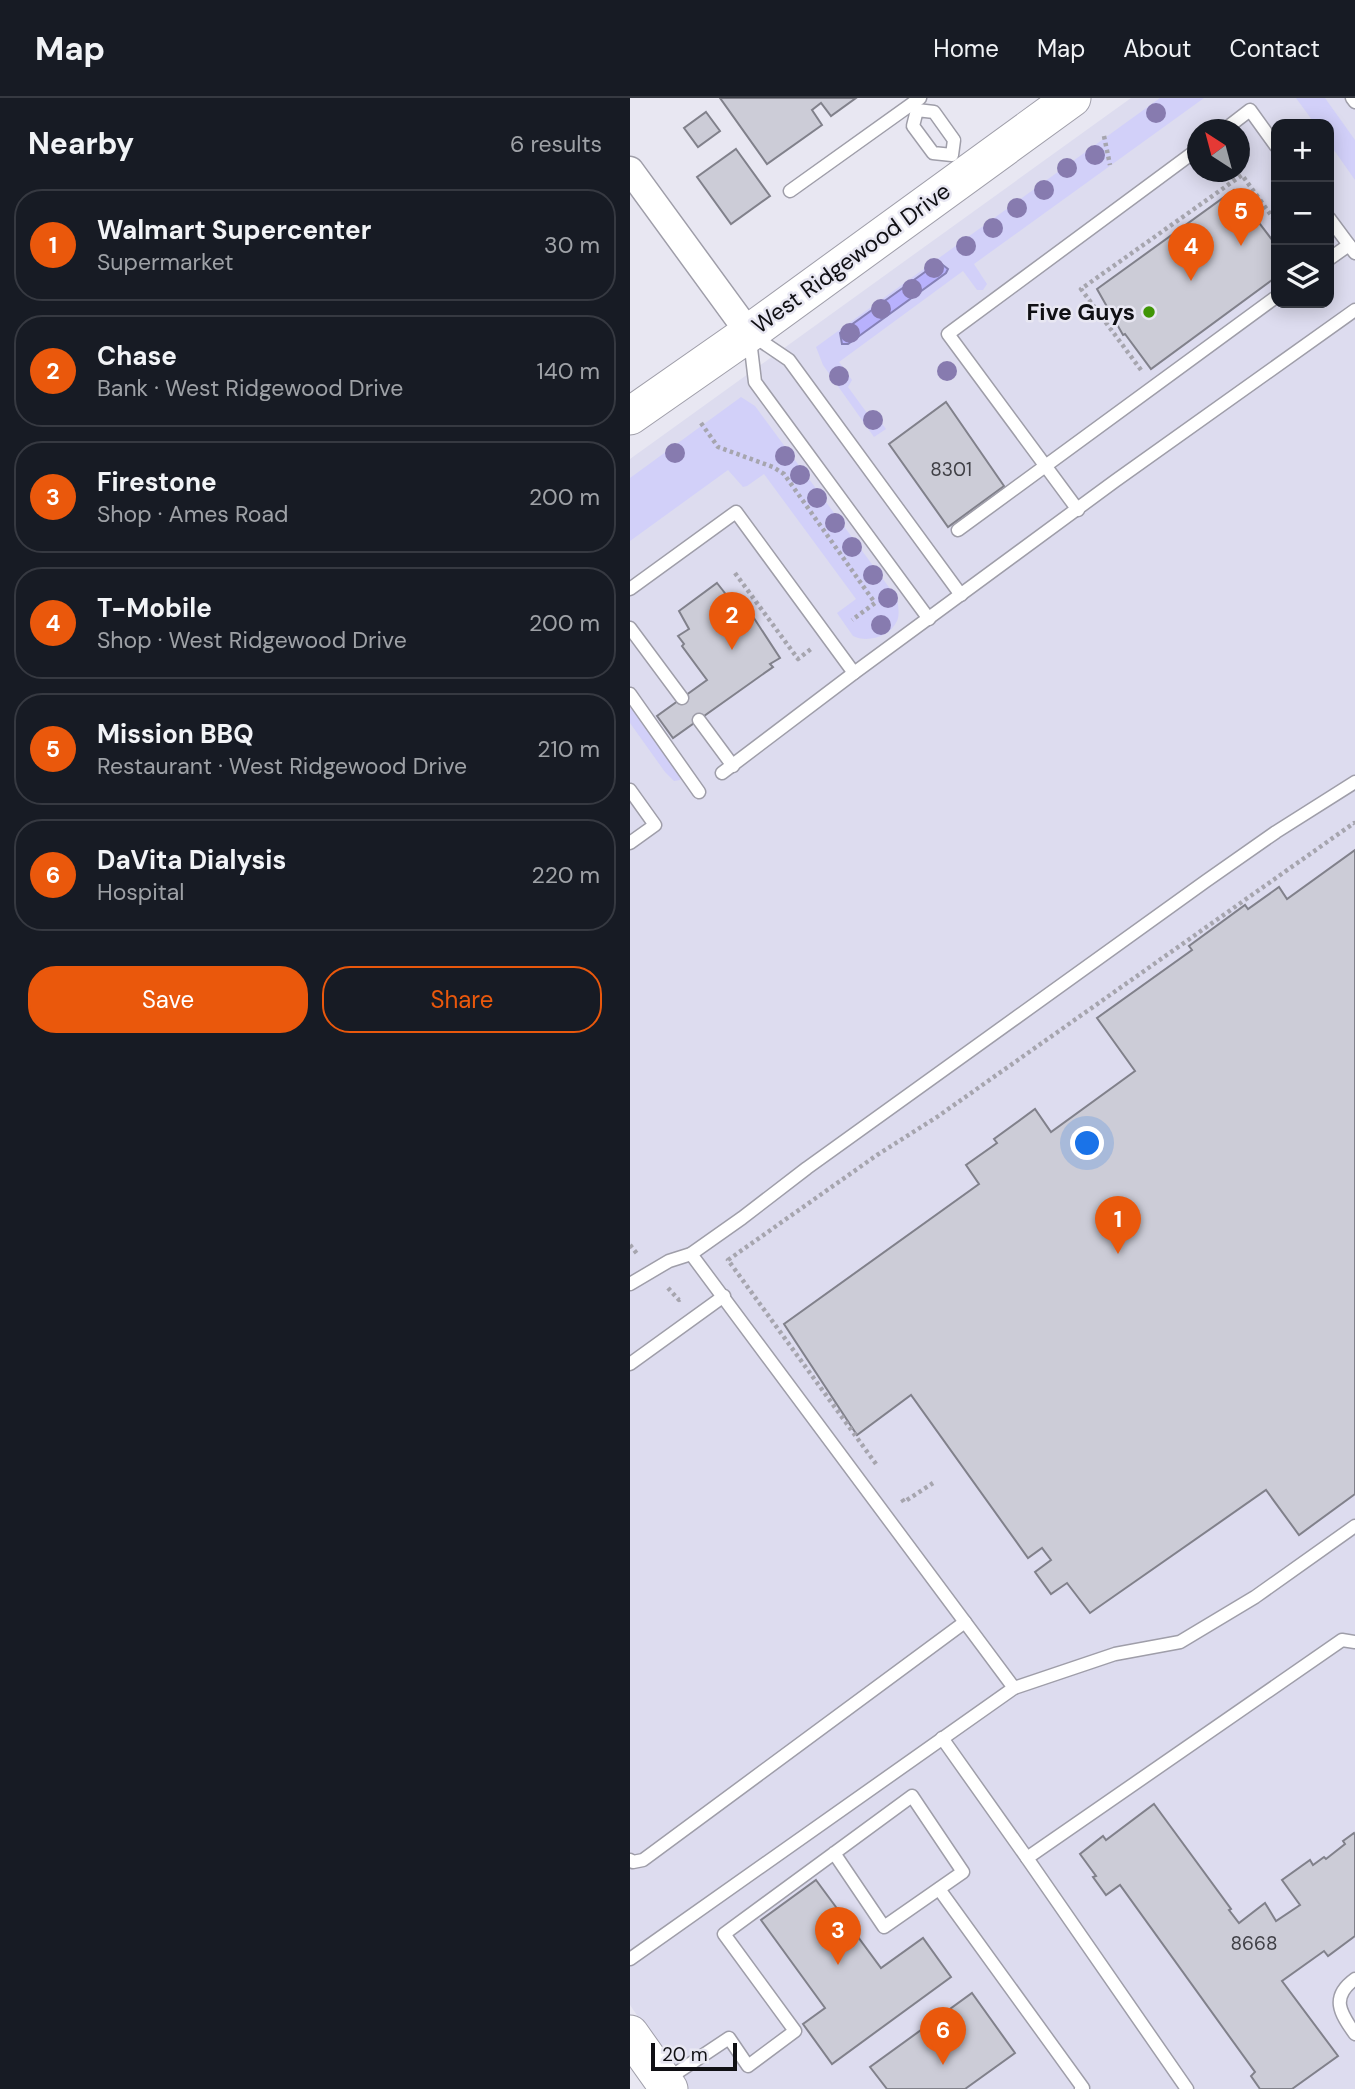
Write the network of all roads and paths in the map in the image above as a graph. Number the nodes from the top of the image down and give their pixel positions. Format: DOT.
graph roads {
  1 [pos="1072,98"];
  2 [pos="916,104"];
  3 [pos="1238,119"];
  4 [pos="1104,136"];
  5 [pos="1271,139"];
  6 [pos="1187,157"];
  7 [pos="1110,164"];
  8 [pos="958,165"];
  9 [pos="630,170"];
  10 [pos="790,191"];
  11 [pos="1271,215"];
  12 [pos="1334,225"];
  13 [pos="1352,249"];
  14 [pos="1334,257"];
  15 [pos="1271,302"];
  16 [pos="1355,310"];
  17 [pos="749,333"];
  18 [pos="1144,374"];
  19 [pos="630,416"];
  20 [pos="701,422"];
  21 [pos="1046,467"];
  22 [pos="1078,510"];
  23 [pos="958,530"];
  24 [pos="735,573"];
  25 [pos="630,589"];
  26 [pos="961,595"];
  27 [pos="929,618"];
  28 [pos="852,620"];
  29 [pos="630,628"];
  30 [pos="812,649"];
  31 [pos="854,673"];
  32 [pos="630,694"];
  33 [pos="682,698"];
  34 [pos="699,720"];
  35 [pos="1355,782"];
  36 [pos="630,790"];
  37 [pos="699,792"];
  38 [pos="1355,824"];
  39 [pos="630,843"];
  40 [pos="630,1245"];
  41 [pos="691,1254"];
  42 [pos="638,1255"];
  43 [pos="630,1284"];
  44 [pos="668,1288"];
  45 [pos="688,1293"];
  46 [pos="724,1296"];
  47 [pos="630,1364"];
  48 [pos="880,1469"];
  49 [pos="933,1483"];
  50 [pos="896,1491"];
  51 [pos="1355,1526"];
  52 [pos="965,1622"];
  53 [pos="1355,1642"];
  54 [pos="1014,1688"];
  55 [pos="942,1738"];
  56 [pos="834,1853"];
  57 [pos="1027,1858"];
  58 [pos="630,1860"];
  59 [pos="939,1889"];
  60 [pos="630,1959"];
  61 [pos="1355,1979"];
  62 [pos="630,2034"];
  63 [pos="1355,2034"];
  64 [pos="666,2085"];
  65 [pos="1081,2089"];
  66 [pos="1187,2089"];
  1 -- 8 [label="main road, West Ridgewood Drive"];
  2 -- 8 [label="lane"];
  2 -- 8 [label="lane"];
  2 -- 10 [label="lane"];
  3 -- 5 [label="lane"];
  4 -- 7 [label="path"];
  6 -- 21 [label="lane"];
  8 -- 17 [label="main road, West Ridgewood Drive"];
  9 -- 17 [label="street"];
  11 -- 18 [label="path"];
  12 -- 13 [label="lane"];
  13 -- 14 [label="lane"];
  15 -- 21 [label="lane"];
  16 -- 22 [label="lane"];
  17 -- 19 [label="main road, West Ridgewood Drive"];
  17 -- 26 [label="lane"];
  17 -- 27 [label="lane"];
  20 -- 28 [label="path"];
  21 -- 22 [label="lane"];
  21 -- 23 [label="lane"];
  22 -- 26 [label="lane"];
  24 -- 30 [label="path"];
  25 -- 31 [label="lane"];
  26 -- 27 [label="lane"];
  27 -- 31 [label="lane"];
  29 -- 33 [label="lane"];
  31 -- 34 [label="lane"];
  32 -- 37 [label="lane"];
  35 -- 41 [label="lane"];
  36 -- 39 [label="lane"];
  38 -- 48 [label="path"];
  40 -- 42 [label="path"];
  41 -- 43 [label="lane"];
  41 -- 46 [label="lane"];
  44 -- 45 [label="path"];
  46 -- 47 [label="lane"];
  46 -- 52 [label="lane"];
  49 -- 50 [label="path"];
  51 -- 54 [label="lane"];
  52 -- 54 [label="lane"];
  52 -- 58 [label="lane"];
  53 -- 57 [label="lane"];
  54 -- 55 [label="lane"];
  55 -- 57 [label="lane"];
  55 -- 60 [label="lane"];
  56 -- 59 [label="lane"];
  56 -- 59 [label="lane"];
  56 -- 64 [label="lane"];
  57 -- 66 [label="lane"];
  59 -- 65 [label="lane"];
  61 -- 63 [label="lane"];
  62 -- 64 [label="main road"];
}
